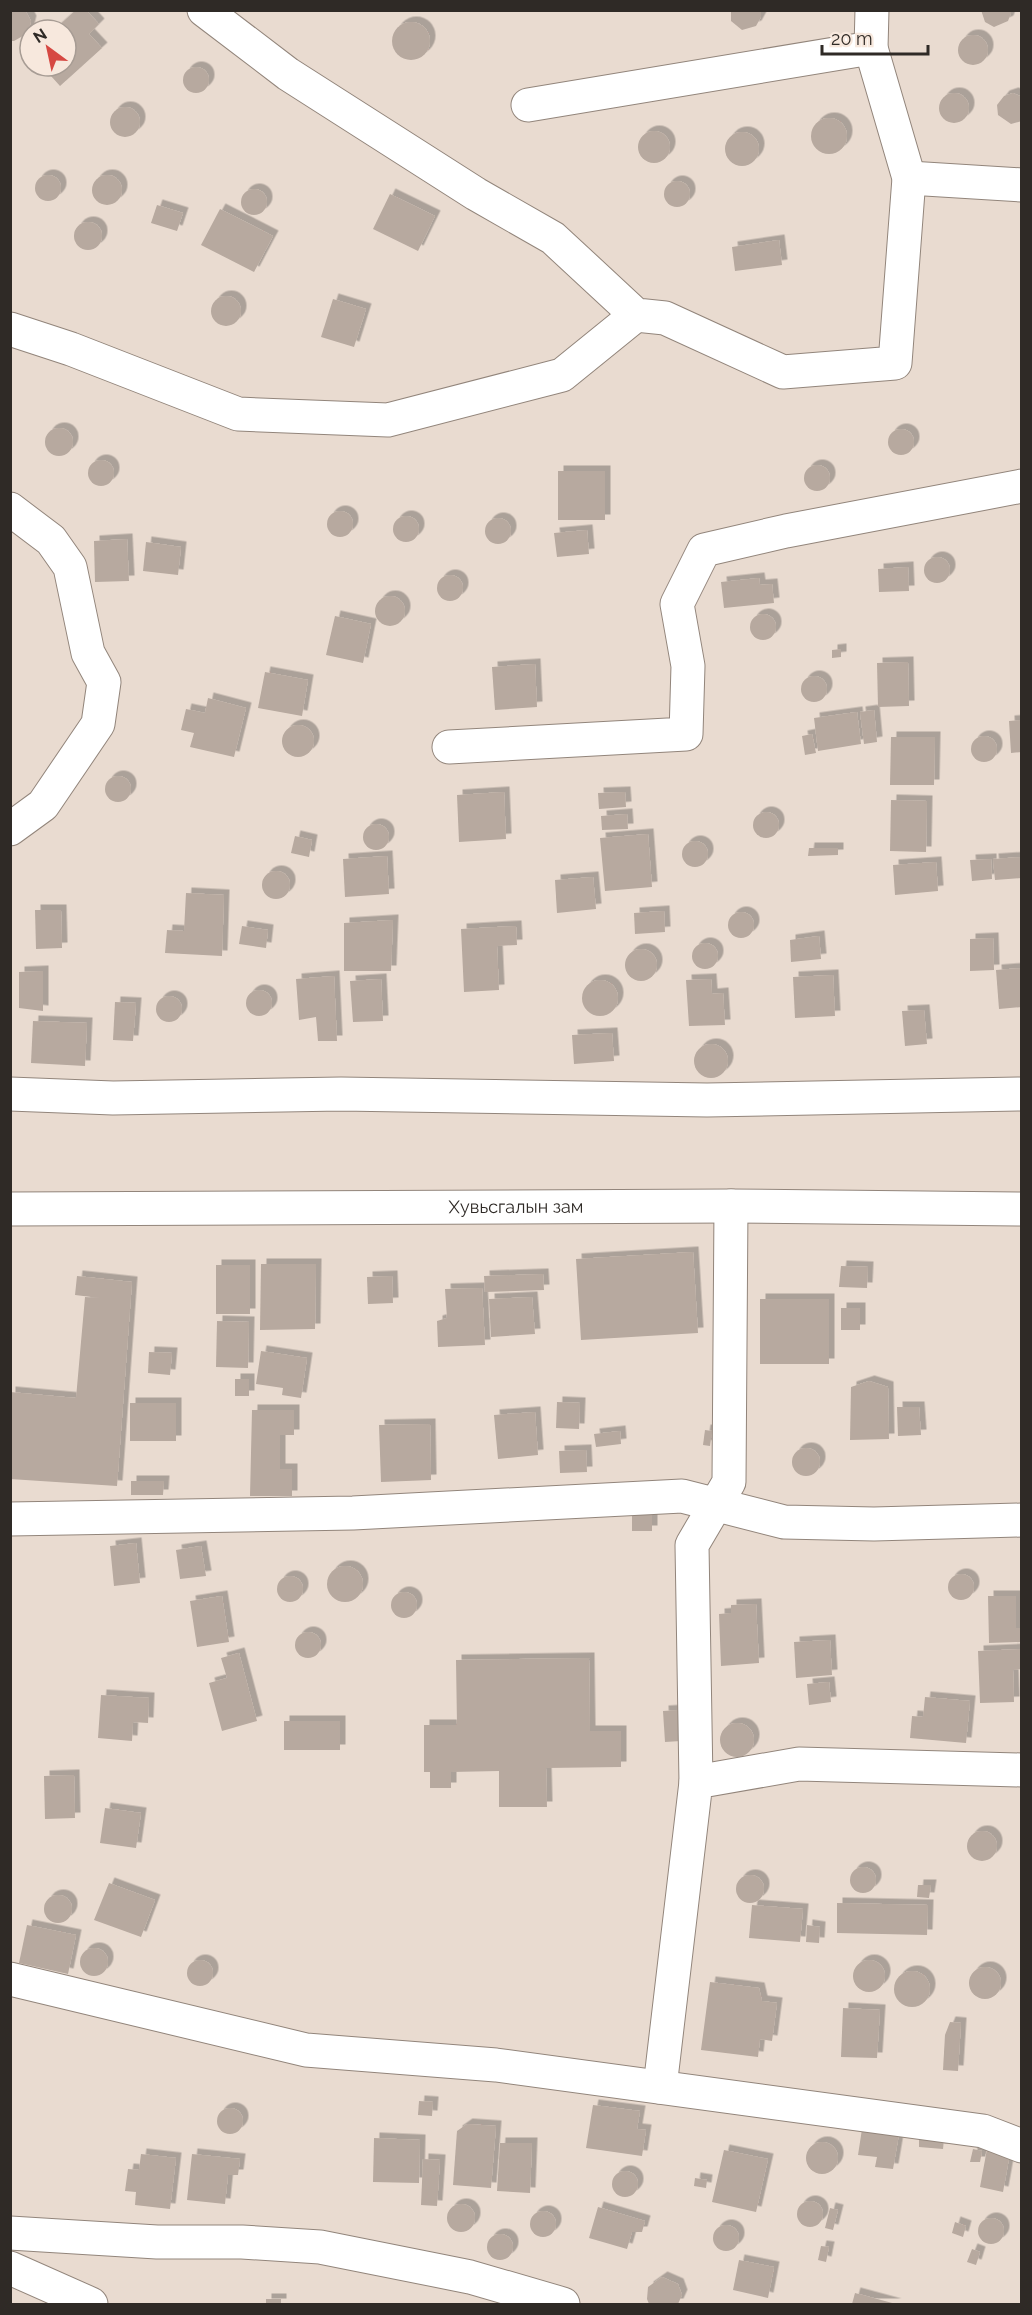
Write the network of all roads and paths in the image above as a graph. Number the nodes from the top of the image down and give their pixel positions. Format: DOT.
graph roads {
  1 [pos="204,10"];
  2 [pos="872,10"];
  3 [pos="871,48"];
  4 [pos="528,105"];
  5 [pos="909,178"];
  6 [pos="1022,185"];
  7 [pos="636,315"];
  8 [pos="10,328"];
  9 [pos="1022,486"];
  10 [pos="10,509"];
  11 [pos="449,747"];
  12 [pos="10,830"];
  13 [pos="10,1094"];
  14 [pos="1022,1094"];
  15 [pos="731,1206"];
  16 [pos="10,1209"];
  17 [pos="1022,1209"];
  18 [pos="715,1506"];
  19 [pos="10,1519"];
  20 [pos="1022,1520"];
  21 [pos="1022,1770"];
  22 [pos="696,1782"];
  23 [pos="10,1979"];
  24 [pos="660,2087"];
  25 [pos="1022,2146"];
  26 [pos="10,2233"];
  27 [pos="10,2268"];
  28 [pos="90,2304"];
  29 [pos="562,2304"];
  1 -- 7 [label="street"];
  2 -- 3 [label="street"];
  3 -- 4 [label="street"];
  3 -- 5 [label="street"];
  5 -- 6 [label="street"];
  5 -- 7 [label="street"];
  7 -- 8 [label="street"];
  9 -- 11 [label="street"];
  10 -- 12 [label="street"];
  13 -- 14 [label="street"];
  15 -- 16 [label="street, Хувьсгалын зам"];
  15 -- 17 [label="street, Хувьсгалын зам"];
  15 -- 18 [label="street"];
  18 -- 19 [label="street"];
  18 -- 20 [label="street"];
  18 -- 22 [label="street"];
  21 -- 22 [label="street"];
  22 -- 24 [label="street"];
  23 -- 24 [label="street"];
  24 -- 25 [label="street"];
  26 -- 29 [label="street"];
  27 -- 28 [label="street"];
}
